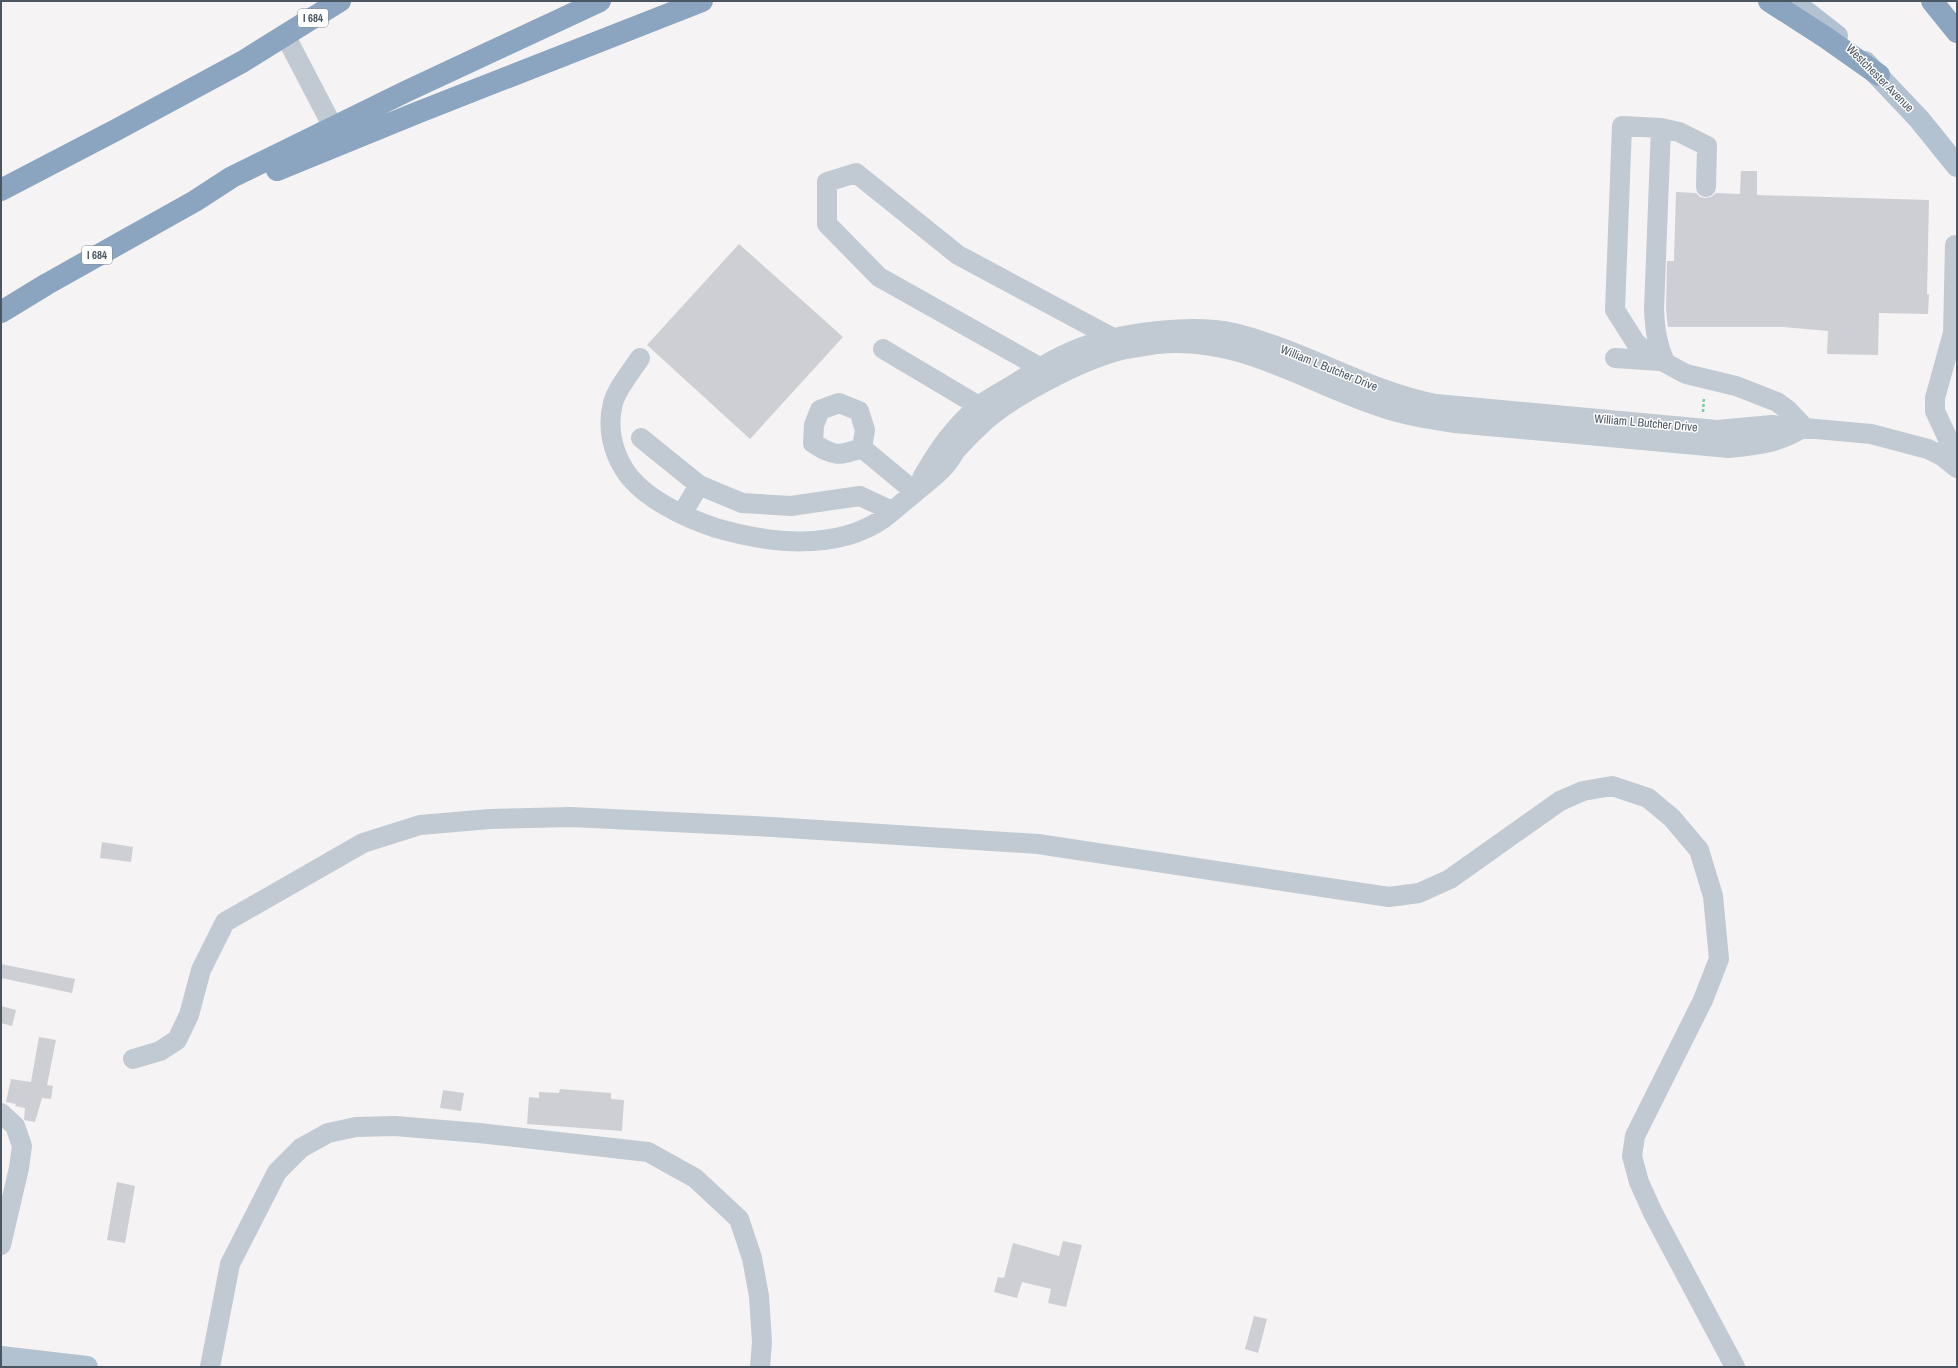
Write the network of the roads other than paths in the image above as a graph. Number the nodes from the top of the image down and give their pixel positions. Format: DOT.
graph roads {
  1 [pos="340,1"];
  2 [pos="600,1"];
  3 [pos="702,1"];
  4 [pos="1769,1"];
  5 [pos="1792,1"];
  6 [pos="1934,4"];
  7 [pos="1957,32"];
  8 [pos="285,34"];
  9 [pos="1879,75"];
  10 [pos="334,127"];
  11 [pos="1661,128"];
  12 [pos="1957,166"];
  13 [pos="1706,187"];
  14 [pos="1,190"];
  15 [pos="195,201"];
  16 [pos="1955,245"];
  17 [pos="1,312"];
  18 [pos="1120,344"];
  19 [pos="883,349"];
  20 [pos="640,358"];
  21 [pos="1614,358"];
  22 [pos="1665,362"];
  23 [pos="1049,372"];
  24 [pos="986,410"];
  25 [pos="1804,427"];
  26 [pos="641,438"];
  27 [pos="862,448"];
  28 [pos="1950,462"];
  29 [pos="699,485"];
  30 [pos="915,492"];
  31 [pos="892,511"];
  32 [pos="682,514"];
  33 [pos="133,1060"];
  34 [pos="1,1113"];
  35 [pos="1,1246"];
  36 [pos="1,1356"];
  37 [pos="87,1367"];
  38 [pos="210,1367"];
  39 [pos="760,1367"];
  40 [pos="1736,1367"];
  1 -- 8 [label="highway, I 684"];
  2 -- 10 [label="highway"];
  3 -- 15 [label="highway"];
  4 -- 9 [label="highway"];
  5 -- 9 [label="main road, Westchester Avenue"];
  6 -- 7 [label="highway"];
  8 -- 10 [label="street"];
  8 -- 14 [label="highway, I 684"];
  9 -- 12 [label="main road, Westchester Avenue"];
  10 -- 15 [label="highway"];
  11 -- 13 [label="street"];
  11 -- 22 [label="street"];
  11 -- 22 [label="street"];
  15 -- 17 [label="highway, I 684"];
  16 -- 28 [label="street"];
  18 -- 23 [label="street, William L Butcher Drive"];
  18 -- 23 [label="street"];
  18 -- 25 [label="street, William L Butcher Drive"];
  18 -- 25 [label="street, William L Butcher Drive"];
  19 -- 24 [label="street"];
  20 -- 32 [label="street, William L Butcher Drive"];
  21 -- 22 [label="street"];
  22 -- 25 [label="street"];
  23 -- 24 [label="street, William L Butcher Drive"];
  24 -- 30 [label="street, William L Butcher Drive"];
  25 -- 28 [label="street, William L Butcher Drive"];
  26 -- 29 [label="street"];
  27 -- 30 [label="street"];
  29 -- 31 [label="street"];
  29 -- 32 [label="street"];
  30 -- 31 [label="street, William L Butcher Drive"];
  31 -- 32 [label="street, William L Butcher Drive"];
  33 -- 40 [label="street"];
  34 -- 35 [label="street"];
  36 -- 37 [label="main road"];
  38 -- 39 [label="street"];
}
